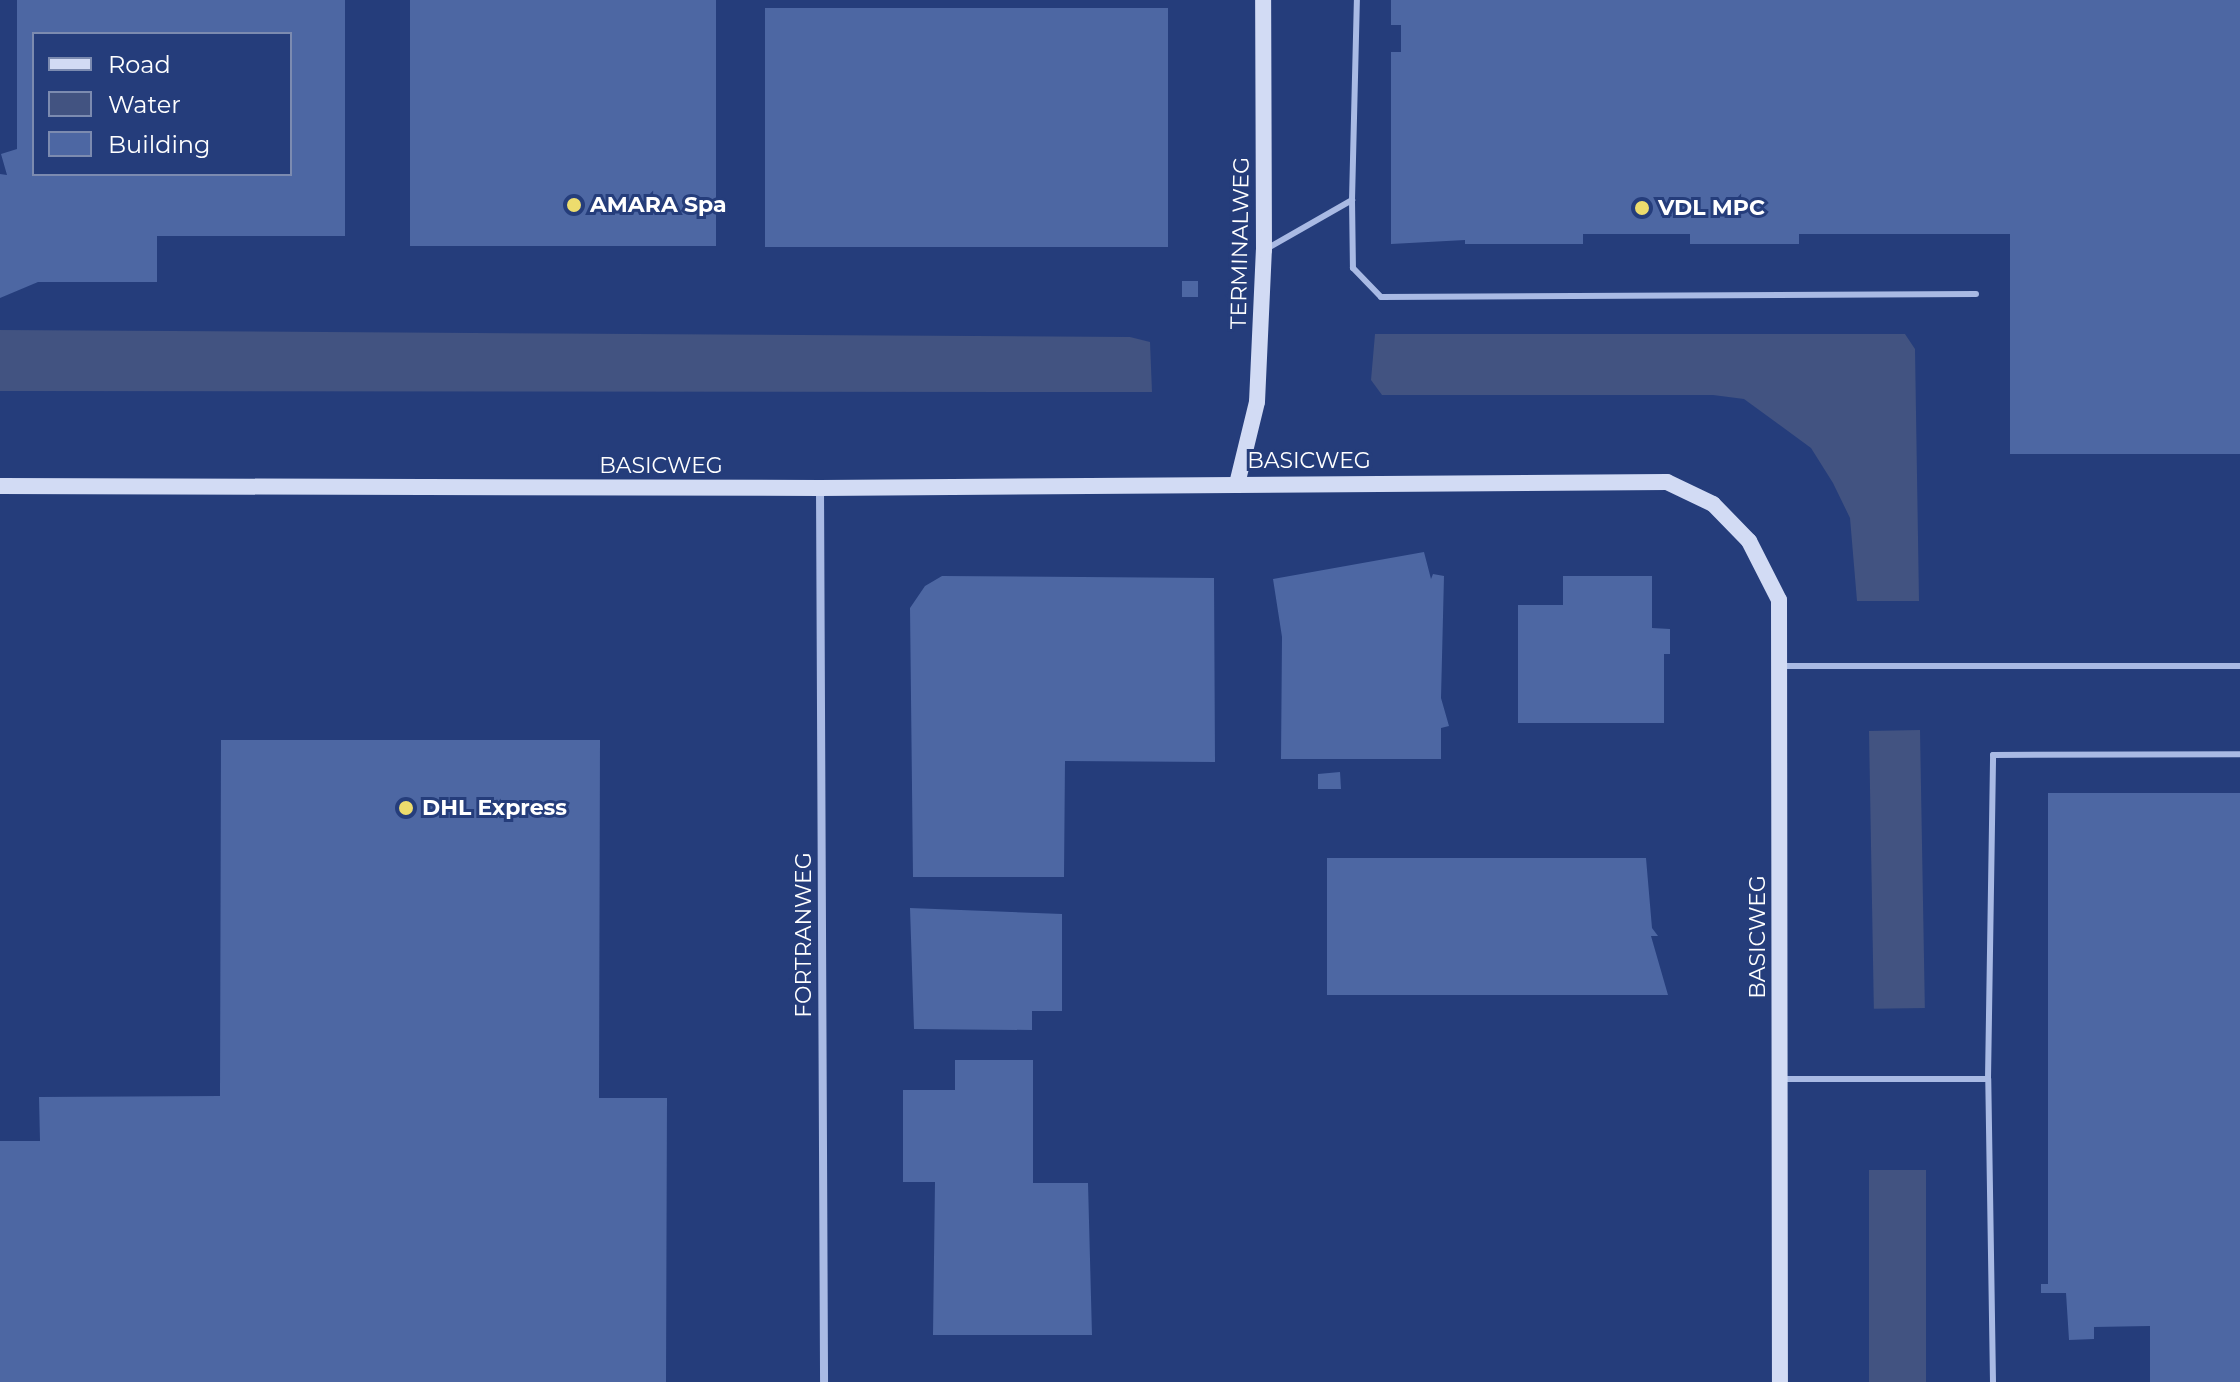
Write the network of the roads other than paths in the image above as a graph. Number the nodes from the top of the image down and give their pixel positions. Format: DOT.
graph roads {
  1 [pos="1263,0"];
  2 [pos="1357,0"];
  3 [pos="1352,200"];
  4 [pos="1264,250"];
  5 [pos="1976,294"];
  6 [pos="1237,484"];
  7 [pos="0,486"];
  8 [pos="820,488"];
  9 [pos="1781,666"];
  10 [pos="2240,666"];
  11 [pos="2240,754"];
  12 [pos="1780,1079"];
  13 [pos="1988,1079"];
  14 [pos="824,1382"];
  15 [pos="1780,1382"];
  16 [pos="1993,1382"];
  1 -- 4 [label="street, TERMINALWEG"];
  2 -- 3 [label="lane"];
  3 -- 4 [label="lane"];
  3 -- 5 [label="lane"];
  4 -- 6 [label="street, TERMINALWEG"];
  6 -- 8 [label="street, BASICWEG"];
  6 -- 9 [label="street, BASICWEG"];
  7 -- 8 [label="street, BASICWEG"];
  8 -- 14 [label="street, FORTRANWEG"];
  9 -- 10 [label="lane"];
  9 -- 12 [label="street, BASICWEG"];
  11 -- 13 [label="lane"];
  12 -- 13 [label="lane"];
  12 -- 15 [label="street, BASICWEG"];
  13 -- 16 [label="lane"];
}
